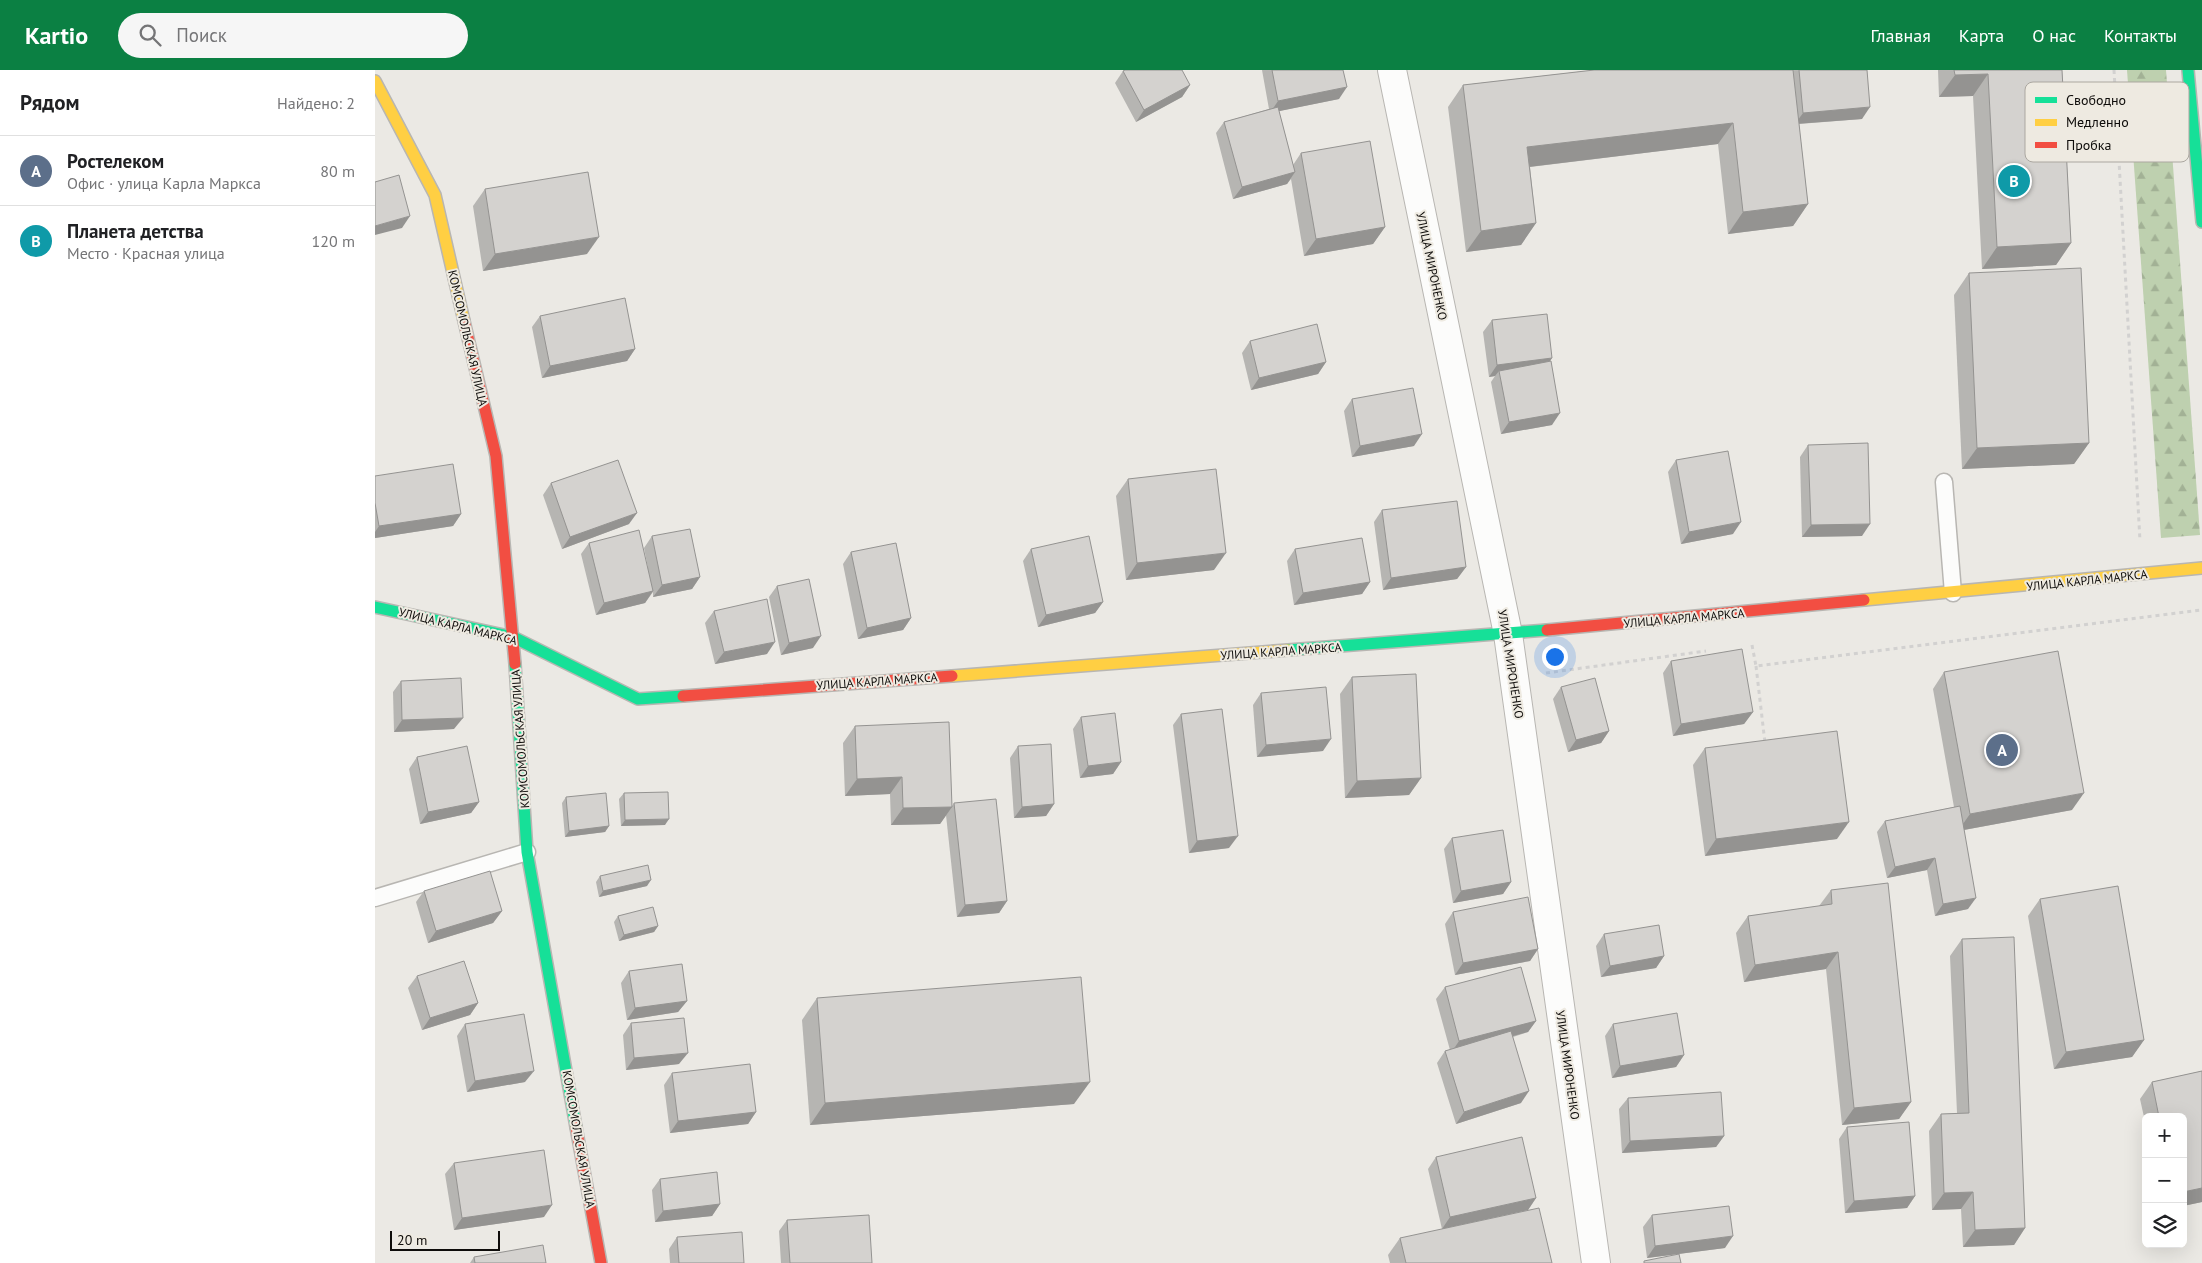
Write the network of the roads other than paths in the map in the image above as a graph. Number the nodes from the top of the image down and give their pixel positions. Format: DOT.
graph roads {
  1 [pos="1392,70"];
  2 [pos="2188,70"];
  3 [pos="375,81"];
  4 [pos="2202,222"];
  5 [pos="1944,482"];
  6 [pos="2202,568"];
  7 [pos="1953,593"];
  8 [pos="375,607"];
  9 [pos="1508,634"];
  10 [pos="513,637"];
  11 [pos="527,852"];
  12 [pos="375,898"];
  13 [pos="601,1263"];
  14 [pos="1596,1263"];
  1 -- 9 [label="street, УЛИЦА МИРОНЕНКО"];
  2 -- 4 [label="main road"];
  3 -- 10 [label="main road, КОМСОМОЛЬСКАЯ УЛИЦА"];
  5 -- 7 [label="lane"];
  6 -- 7 [label="main road, УЛИЦА КАРЛА МАРКСА"];
  7 -- 9 [label="main road, УЛИЦА КАРЛА МАРКСА"];
  8 -- 10 [label="main road, УЛИЦА КАРЛА МАРКСА"];
  9 -- 10 [label="main road, УЛИЦА КАРЛА МАРКСА"];
  9 -- 14 [label="street, УЛИЦА МИРОНЕНКО"];
  10 -- 11 [label="main road, КОМСОМОЛЬСКАЯ УЛИЦА"];
  11 -- 12 [label="lane"];
  11 -- 13 [label="main road, КОМСОМОЛЬСКАЯ УЛИЦА"];
}
